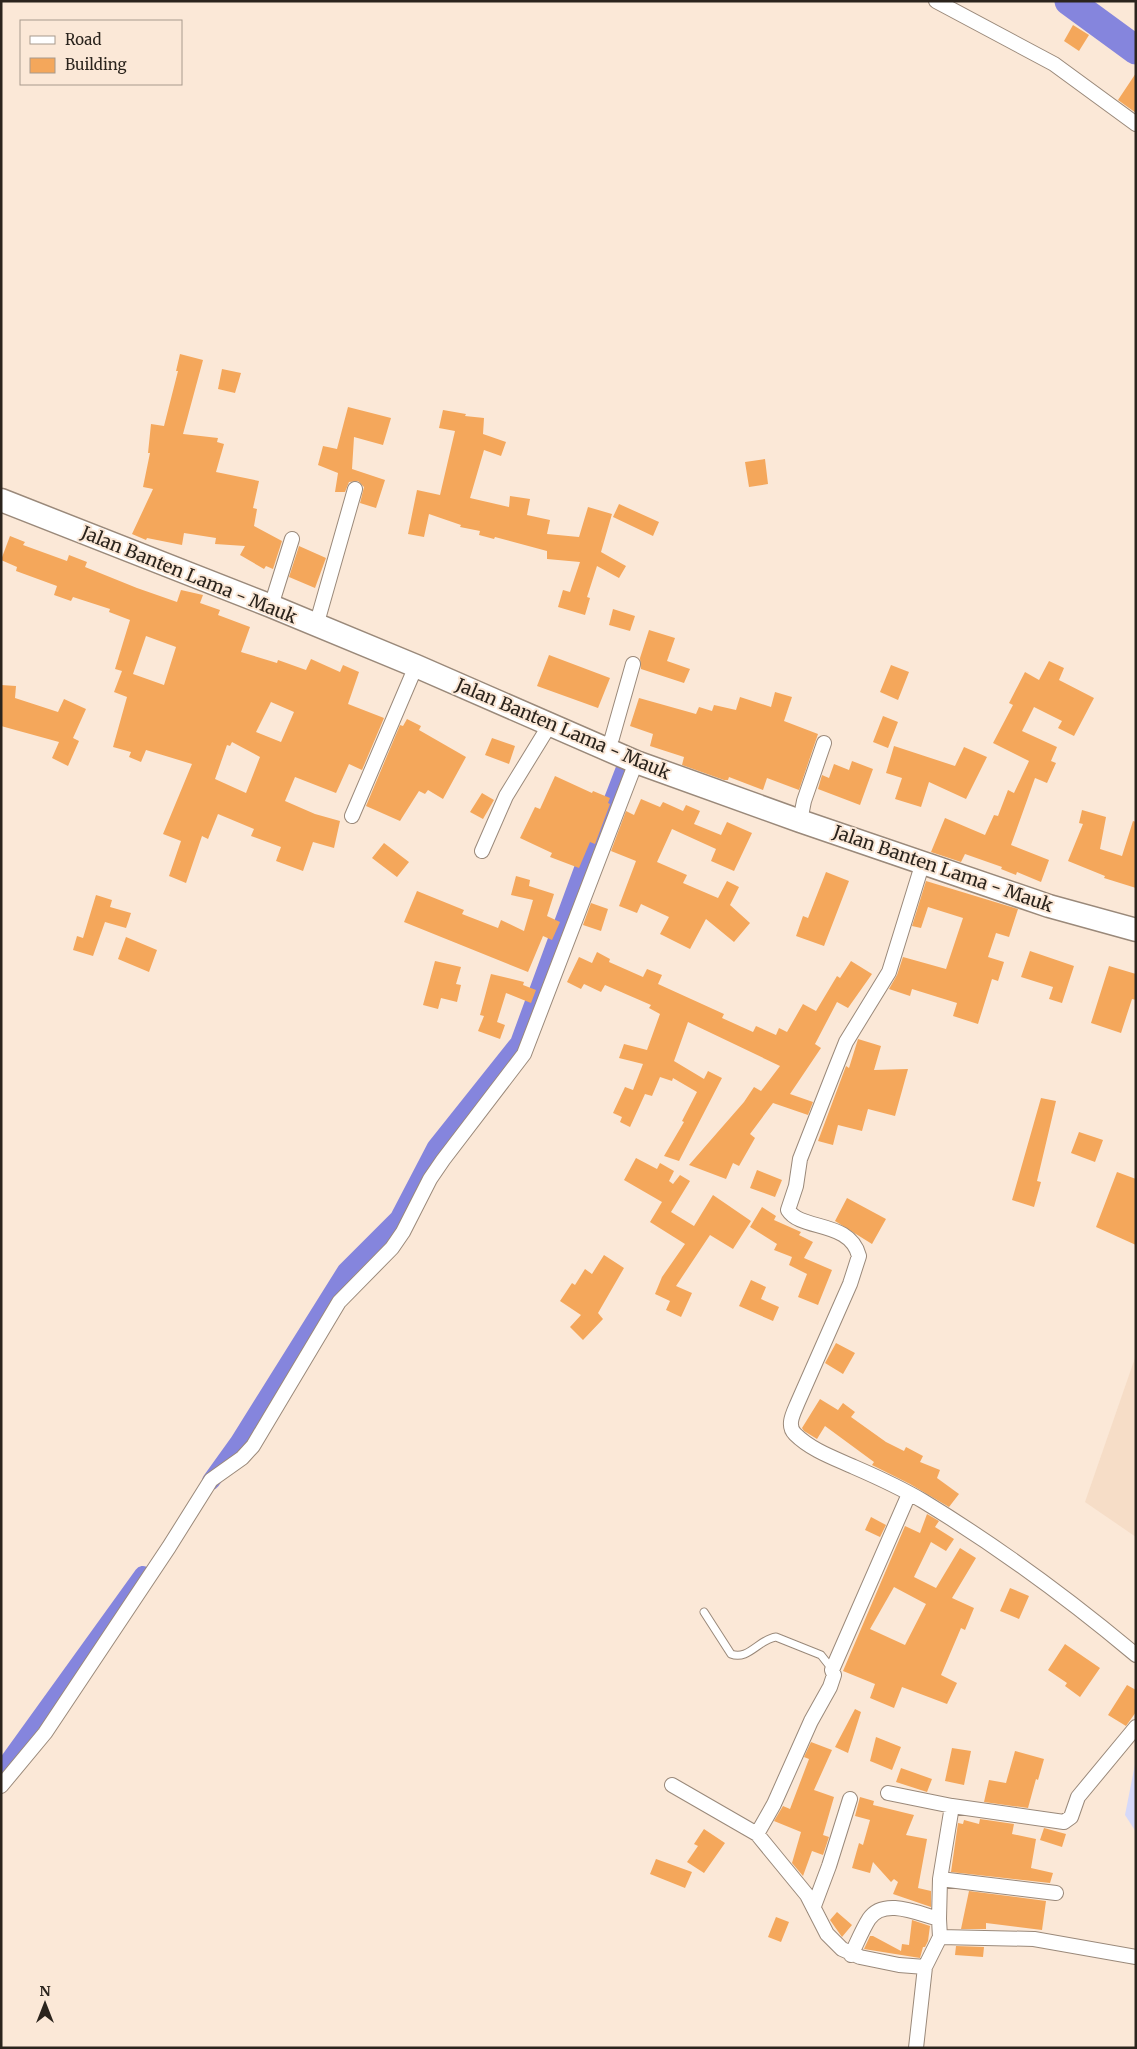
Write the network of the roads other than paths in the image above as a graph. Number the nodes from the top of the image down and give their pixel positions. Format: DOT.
graph roads {
  1 [pos="936,1"];
  2 [pos="1136,124"];
  3 [pos="355,489"];
  4 [pos="1,500"];
  5 [pos="292,539"];
  6 [pos="271,606"];
  7 [pos="316,626"];
  8 [pos="633,664"];
  9 [pos="416,666"];
  10 [pos="549,726"];
  11 [pos="824,743"];
  12 [pos="606,749"];
  13 [pos="636,762"];
  14 [pos="352,816"];
  15 [pos="800,821"];
  16 [pos="482,851"];
  17 [pos="923,862"];
  18 [pos="1136,930"];
  19 [pos="909,1494"];
  20 [pos="704,1612"];
  21 [pos="1136,1655"];
  22 [pos="832,1670"];
  23 [pos="1136,1727"];
  24 [pos="672,1785"];
  25 [pos="1,1786"];
  26 [pos="888,1793"];
  27 [pos="850,1799"];
  28 [pos="952,1806"];
  29 [pos="757,1834"];
  30 [pos="940,1879"];
  31 [pos="1056,1893"];
  32 [pos="814,1906"];
  33 [pos="939,1919"];
  34 [pos="940,1937"];
  35 [pos="851,1955"];
  36 [pos="1136,1957"];
  37 [pos="925,1967"];
  38 [pos="916,2048"];
  1 -- 2 [label="street"];
  3 -- 7 [label="street"];
  4 -- 6 [label="main road, Jalan Banten Lama - Mauk"];
  5 -- 6 [label="street"];
  6 -- 7 [label="main road, Jalan Banten Lama - Mauk"];
  7 -- 9 [label="main road, Jalan Banten Lama - Mauk"];
  8 -- 12 [label="street"];
  9 -- 10 [label="main road, Jalan Banten Lama - Mauk"];
  9 -- 14 [label="street"];
  10 -- 12 [label="main road, Jalan Banten Lama - Mauk"];
  10 -- 16 [label="street"];
  11 -- 15 [label="street"];
  12 -- 13 [label="main road, Jalan Banten Lama - Mauk"];
  13 -- 15 [label="main road, Jalan Banten Lama - Mauk"];
  13 -- 25 [label="street"];
  15 -- 17 [label="main road, Jalan Banten Lama - Mauk"];
  17 -- 18 [label="main road, Jalan Banten Lama - Mauk"];
  17 -- 19 [label="street"];
  19 -- 21 [label="street"];
  19 -- 22 [label="street"];
  20 -- 22 [label="lane"];
  22 -- 29 [label="street"];
  23 -- 28 [label="street"];
  24 -- 29 [label="street"];
  26 -- 28 [label="street"];
  27 -- 32 [label="street"];
  28 -- 30 [label="street"];
  29 -- 32 [label="street"];
  30 -- 31 [label="street"];
  30 -- 33 [label="street"];
  32 -- 35 [label="street"];
  33 -- 34 [label="street"];
  33 -- 35 [label="street"];
  34 -- 36 [label="street"];
  34 -- 37 [label="street"];
  35 -- 37 [label="street"];
  37 -- 38 [label="street"];
}
